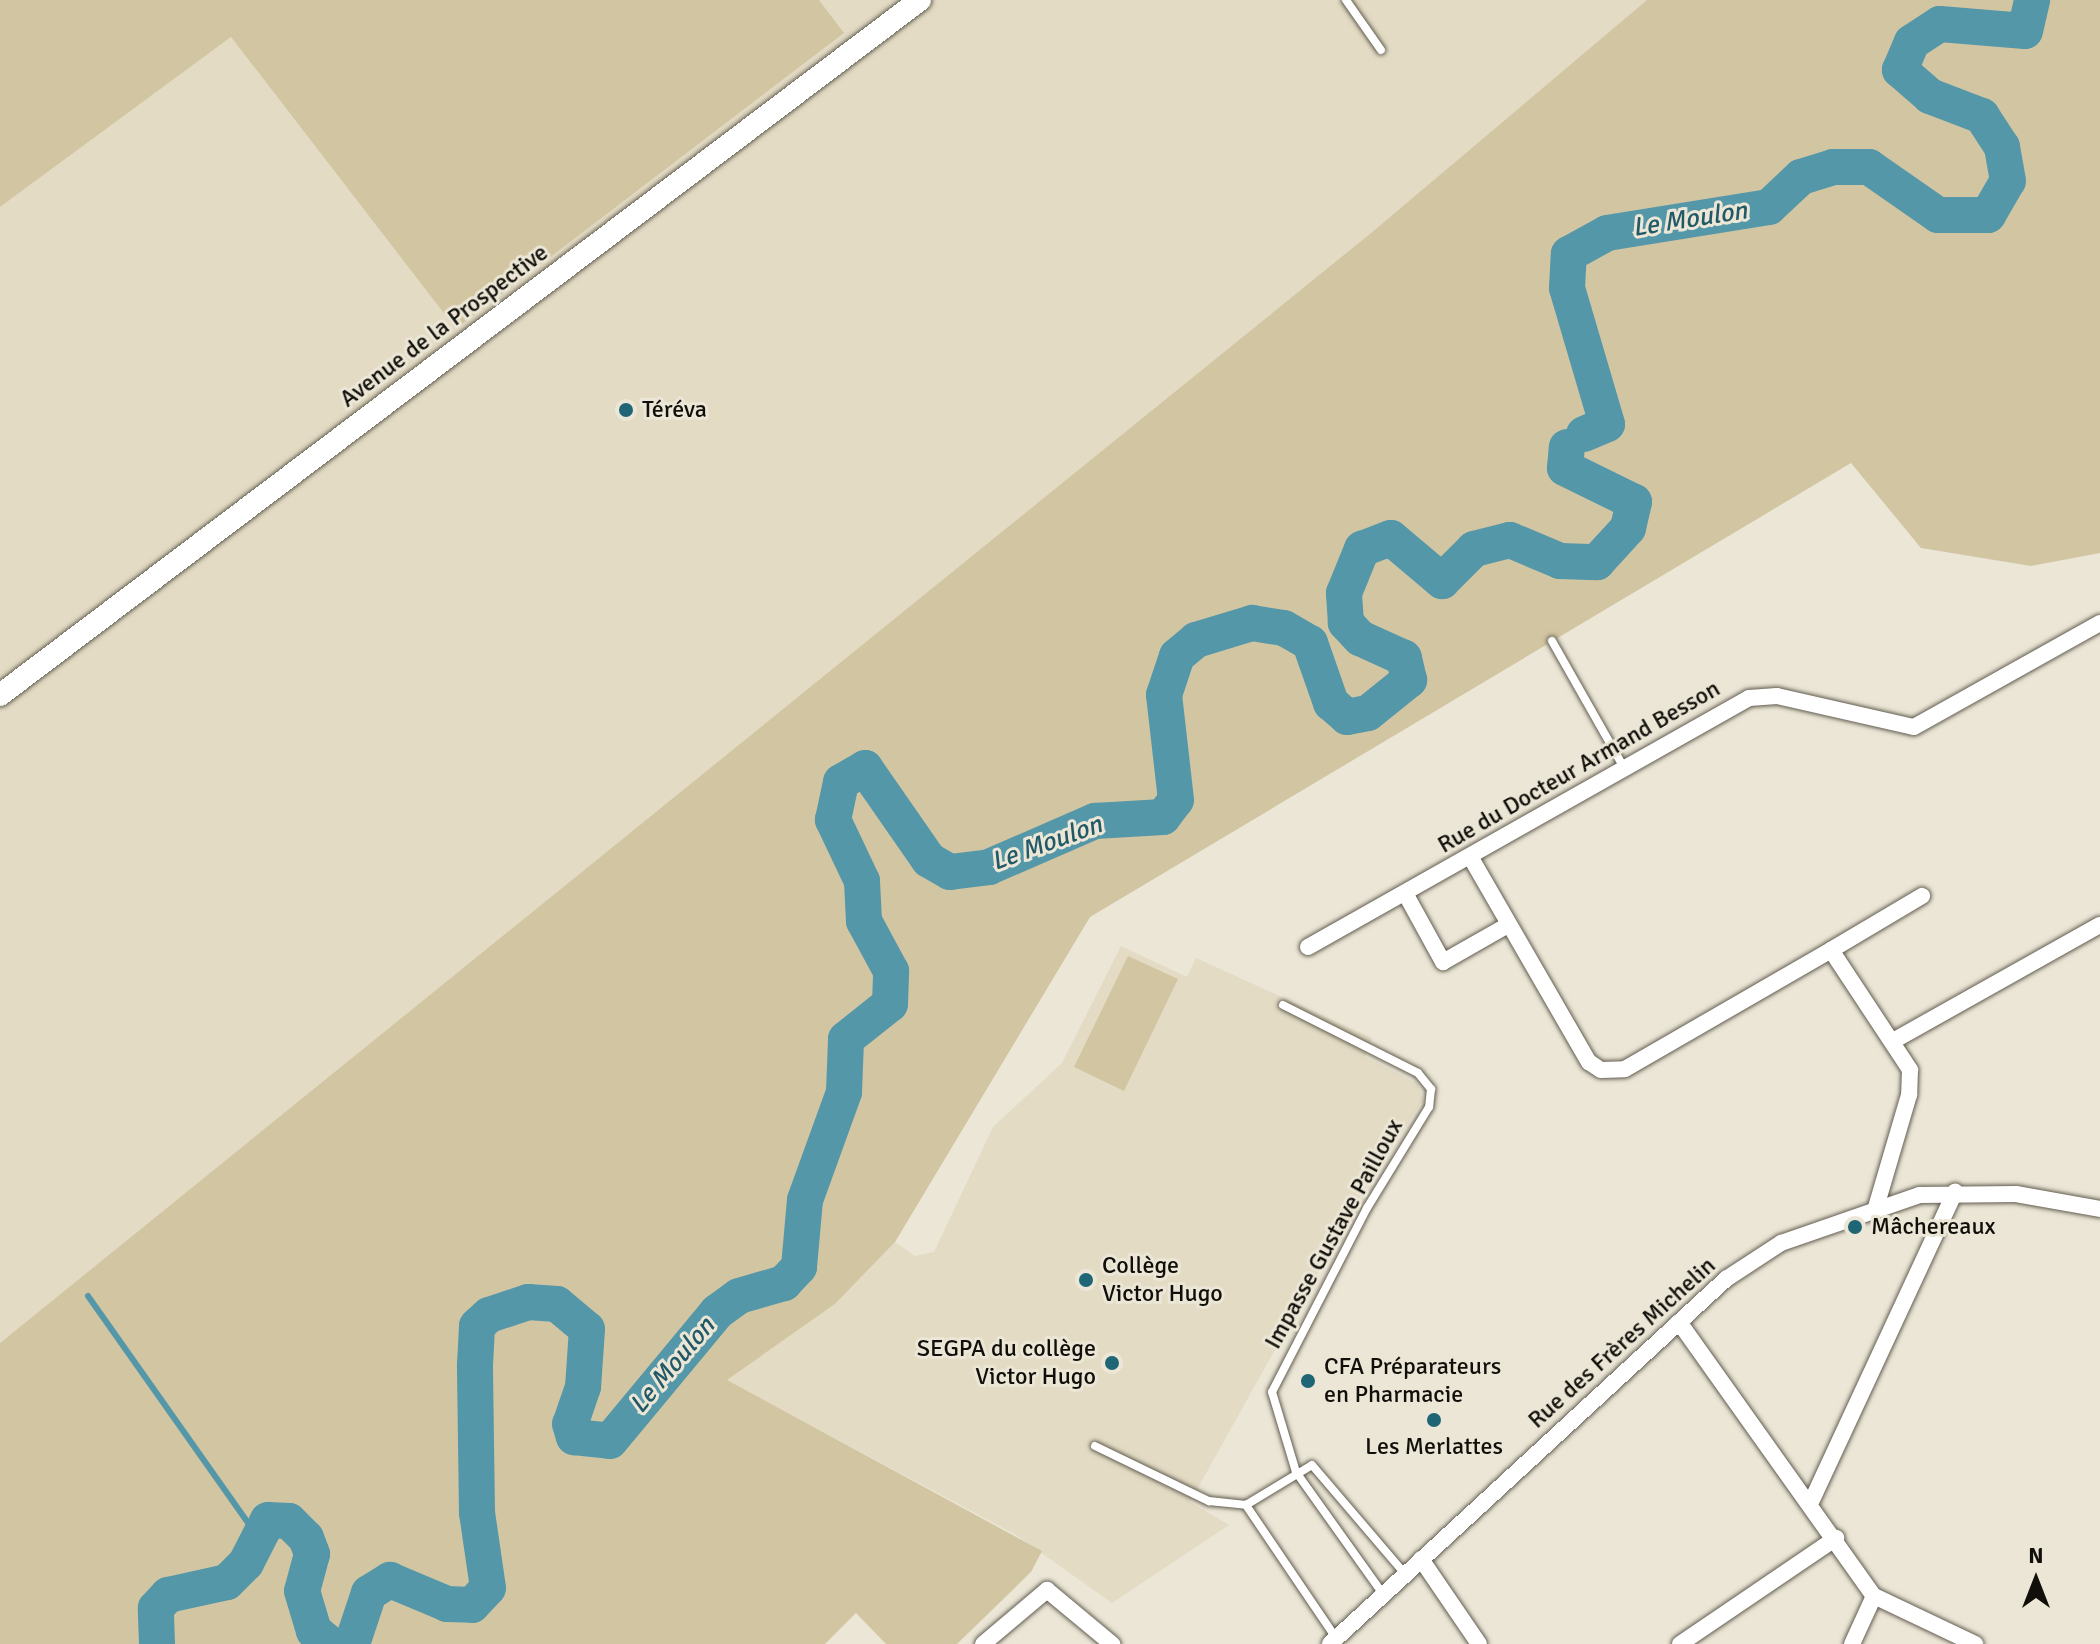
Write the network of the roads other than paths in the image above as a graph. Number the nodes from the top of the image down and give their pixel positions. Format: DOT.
graph roads {
  1 [pos="920,0"];
  2 [pos="1346,0"];
  3 [pos="1381,50"];
  4 [pos="2100,623"];
  5 [pos="1552,641"];
  6 [pos="0,695"];
  7 [pos="1623,766"];
  8 [pos="1471,858"];
  9 [pos="1405,893"];
  10 [pos="1922,896"];
  11 [pos="2100,925"];
  12 [pos="1506,926"];
  13 [pos="1308,947"];
  14 [pos="1831,950"];
  15 [pos="1283,1005"];
  16 [pos="1893,1041"];
  17 [pos="1955,1192"];
  18 [pos="1876,1207"];
  19 [pos="2100,1209"];
  20 [pos="1679,1322"];
  21 [pos="1095,1446"];
  22 [pos="1296,1472"];
  23 [pos="1812,1500"];
  24 [pos="1246,1505"];
  25 [pos="1836,1538"];
  26 [pos="1421,1559"];
  27 [pos="1405,1574"];
  28 [pos="1383,1594"];
  29 [pos="1874,1596"];
  30 [pos="1333,1641"];
  31 [pos="983,1644"];
  32 [pos="1112,1644"];
  33 [pos="1479,1644"];
  34 [pos="1680,1644"];
  35 [pos="1852,1644"];
  36 [pos="1975,1644"];
  1 -- 6 [label="main road, Avenue de la Prospective"];
  2 -- 3 [label="lane"];
  4 -- 7 [label="street, Rue du Docteur Armand Besson"];
  5 -- 7 [label="lane"];
  7 -- 8 [label="street, Rue du Docteur Armand Besson"];
  8 -- 9 [label="street, Rue du Docteur Armand Besson"];
  8 -- 12 [label="street"];
  9 -- 12 [label="street"];
  9 -- 13 [label="street, Rue du Docteur Armand Besson"];
  10 -- 14 [label="street"];
  11 -- 16 [label="street"];
  12 -- 14 [label="street"];
  14 -- 16 [label="street"];
  15 -- 22 [label="lane, Impasse Gustave Pailloux"];
  16 -- 18 [label="street"];
  17 -- 18 [label="street, Rue des Frères Michelin"];
  17 -- 19 [label="street, Rue des Frères Michelin"];
  17 -- 23 [label="street"];
  18 -- 20 [label="street, Rue des Frères Michelin"];
  20 -- 23 [label="street"];
  20 -- 26 [label="street, Rue des Frères Michelin"];
  21 -- 24 [label="lane"];
  22 -- 24 [label="lane"];
  22 -- 27 [label="lane"];
  22 -- 28 [label="lane"];
  23 -- 25 [label="street"];
  24 -- 30 [label="lane"];
  25 -- 29 [label="street"];
  25 -- 34 [label="street"];
  26 -- 27 [label="street, Rue des Frères Michelin"];
  26 -- 33 [label="street"];
  27 -- 28 [label="street, Rue des Frères Michelin"];
  28 -- 30 [label="street, Rue des Frères Michelin"];
  29 -- 35 [label="street"];
  29 -- 36 [label="street"];
  31 -- 32 [label="street"];
}
